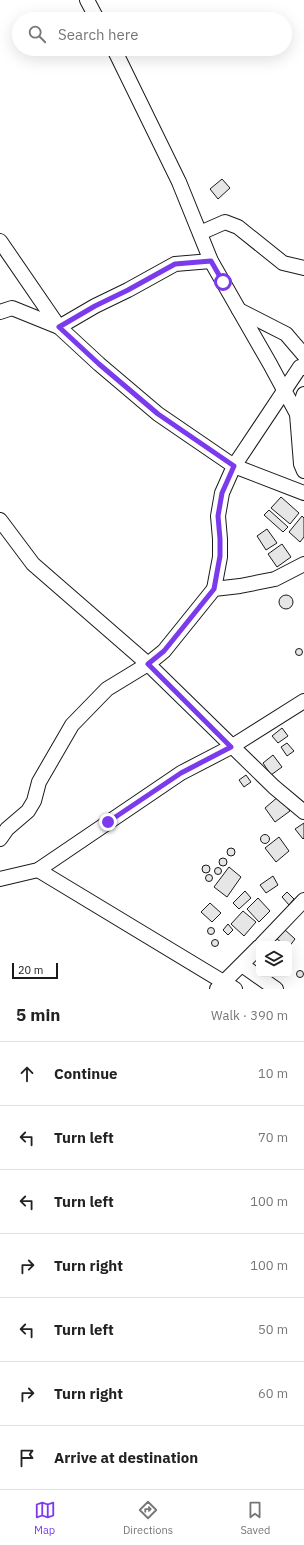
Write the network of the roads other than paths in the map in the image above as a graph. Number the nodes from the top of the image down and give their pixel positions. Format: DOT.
graph roads {
  1 [pos="87,0"];
  2 [pos="93,12"];
  3 [pos="117,56"];
  4 [pos="200,233"];
  5 [pos="0,241"];
  6 [pos="211,261"];
  7 [pos="304,268"];
  8 [pos="239,310"];
  9 [pos="0,312"];
  10 [pos="59,327"];
  11 [pos="304,355"];
  12 [pos="304,368"];
  13 [pos="284,391"];
  14 [pos="304,394"];
  15 [pos="297,414"];
  16 [pos="234,466"];
  17 [pos="304,471"];
  18 [pos="304,493"];
  19 [pos="0,520"];
  20 [pos="304,564"];
  21 [pos="214,589"];
  22 [pos="148,664"];
  23 [pos="304,701"];
  24 [pos="231,747"];
  25 [pos="304,812"];
  26 [pos="0,839"];
  27 [pos="38,870"];
  28 [pos="0,879"];
  29 [pos="304,900"];
  30 [pos="265,941"];
  31 [pos="256,950"];
  32 [pos="242,965"];
  33 [pos="226,987"];
  34 [pos="276,989"];
  1 -- 2 [label="street"];
  3 -- 4 [label="street"];
  4 -- 6 [label="street"];
  4 -- 7 [label="street"];
  5 -- 10 [label="street"];
  6 -- 8 [label="street"];
  6 -- 10 [label="street"];
  8 -- 11 [label="street"];
  8 -- 13 [label="street"];
  9 -- 10 [label="street"];
  10 -- 16 [label="street"];
  12 -- 13 [label="street"];
  13 -- 15 [label="street"];
  13 -- 16 [label="street"];
  14 -- 15 [label="street"];
  15 -- 17 [label="street"];
  16 -- 18 [label="street"];
  16 -- 21 [label="street"];
  19 -- 22 [label="street"];
  20 -- 21 [label="street"];
  21 -- 22 [label="street"];
  22 -- 24 [label="street"];
  22 -- 26 [label="street"];
  23 -- 24 [label="street"];
  24 -- 25 [label="street"];
  24 -- 27 [label="street"];
  27 -- 28 [label="street"];
  27 -- 33 [label="street"];
  29 -- 30 [label="street"];
  31 -- 32 [label="street"];
  32 -- 33 [label="street"];
  32 -- 34 [label="street"];
}
